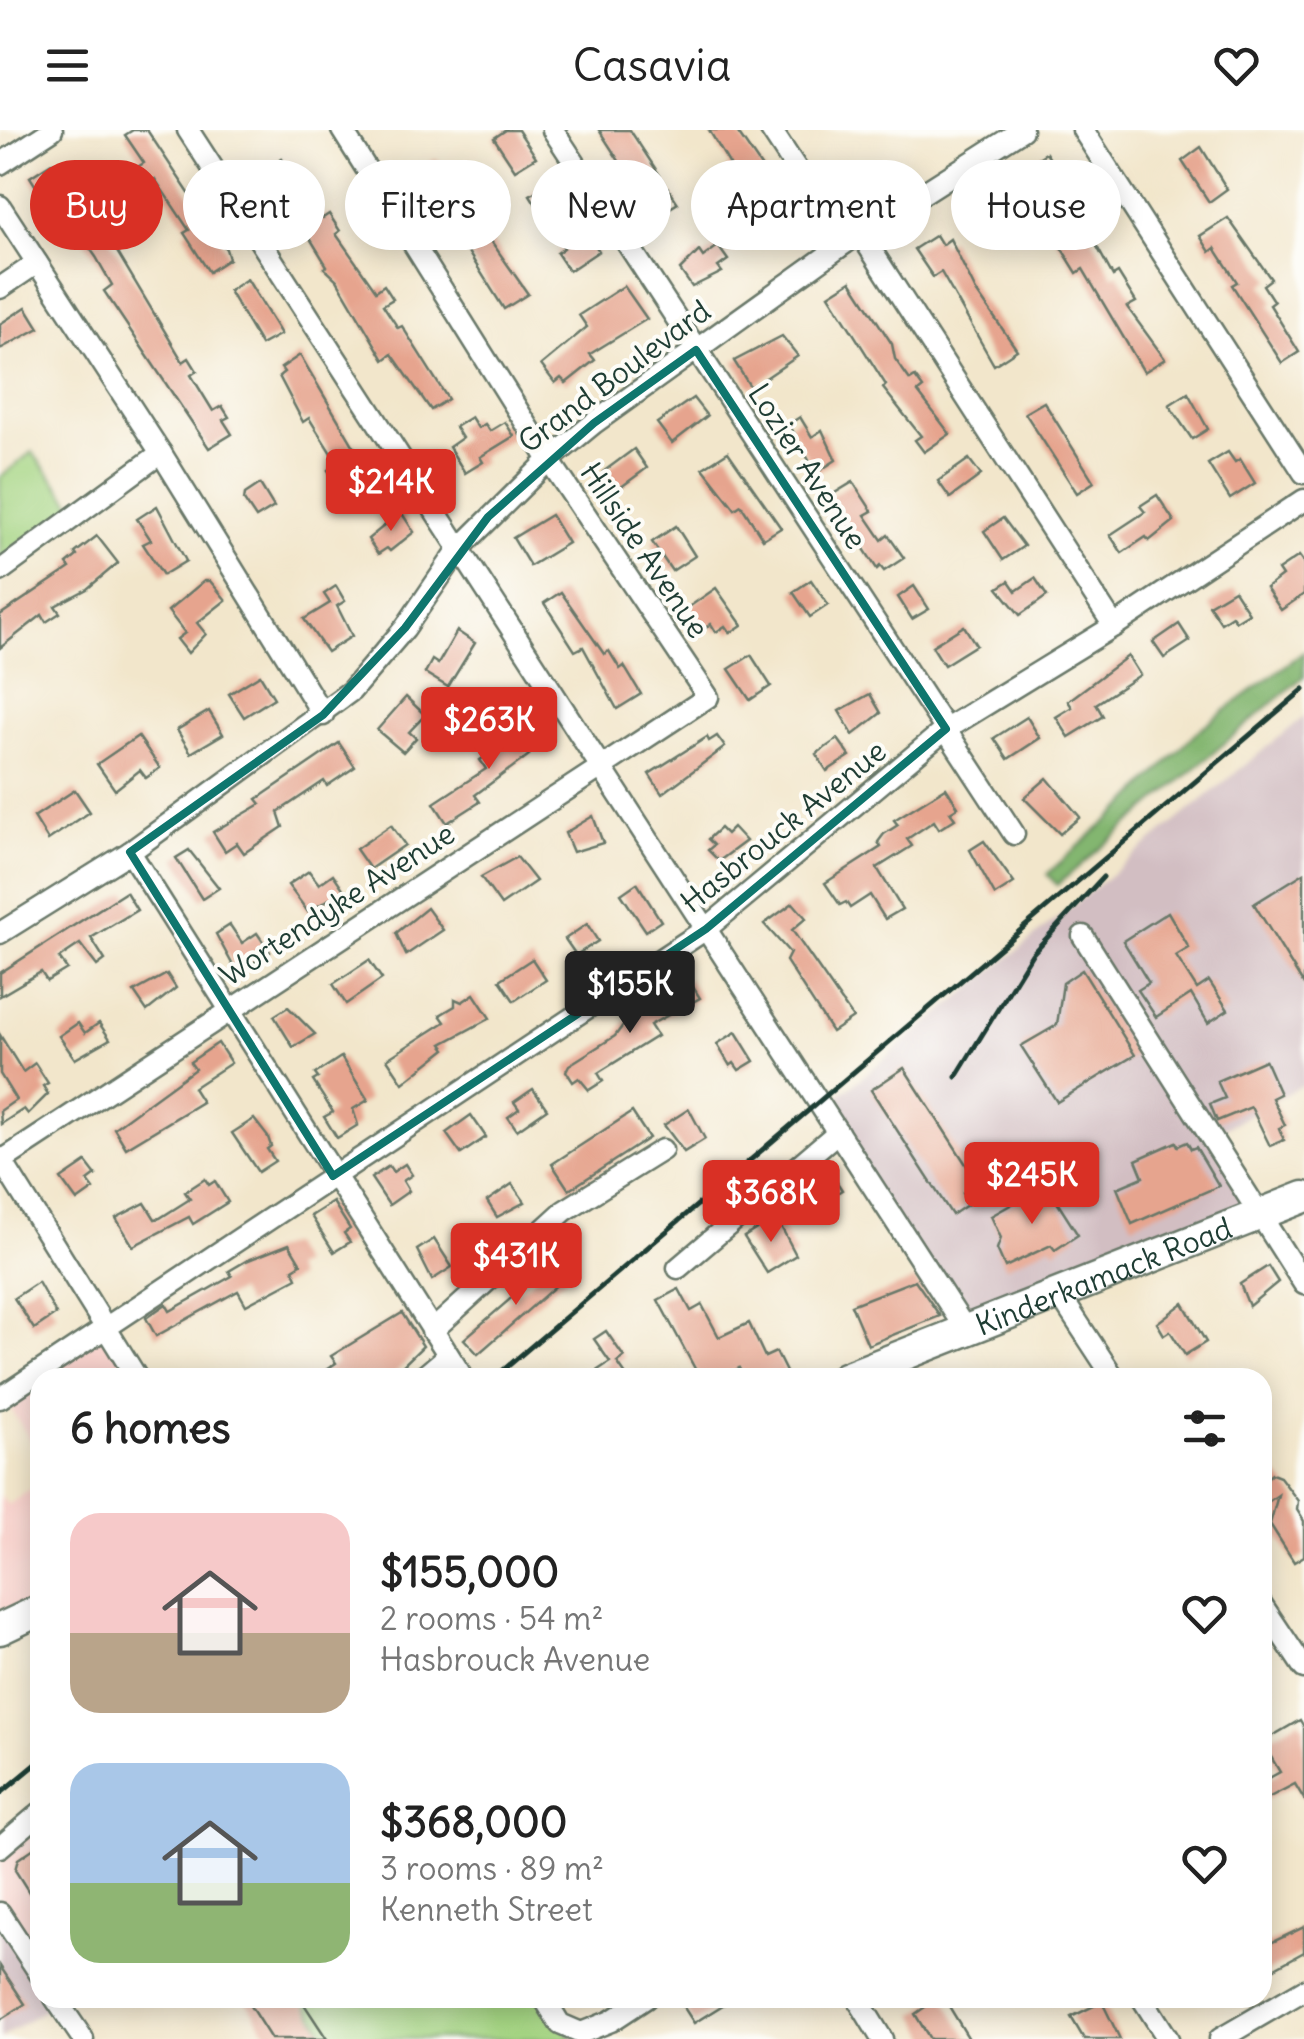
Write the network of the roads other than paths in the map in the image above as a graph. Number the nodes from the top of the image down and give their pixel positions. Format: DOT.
graph roads {
  1 [pos="52,130"];
  2 [pos="188,130"];
  3 [pos="342,130"];
  4 [pos="553,130"];
  5 [pos="771,130"];
  6 [pos="1022,130"];
  7 [pos="1083,130"];
  8 [pos="794,160"];
  9 [pos="0,164"];
  10 [pos="931,188"];
  11 [pos="0,206"];
  12 [pos="836,250"];
  13 [pos="861,250"];
  14 [pos="37,263"];
  15 [pos="0,288"];
  16 [pos="696,350"];
  17 [pos="161,453"];
  18 [pos="549,460"];
  19 [pos="1304,473"];
  20 [pos="1304,500"];
  21 [pos="459,549"];
  22 [pos="0,571"];
  23 [pos="1114,626"];
  24 [pos="708,697"];
  25 [pos="323,715"];
  26 [pos="946,729"];
  27 [pos="601,767"];
  28 [pos="1014,834"];
  29 [pos="130,852"];
  30 [pos="706,929"];
  31 [pos="0,933"];
  32 [pos="1083,936"];
  33 [pos="230,1011"];
  34 [pos="838,1132"];
  35 [pos="662,1150"];
  36 [pos="1,1160"];
  37 [pos="333,1176"];
  38 [pos="1304,1198"];
  39 [pos="1258,1216"];
  40 [pos="678,1268"];
  41 [pos="1304,1284"];
  42 [pos="1058,1294"];
  43 [pos="106,1328"];
  44 [pos="966,1330"];
  45 [pos="432,1331"];
  46 [pos="448,1356"];
  47 [pos="45,1368"];
  48 [pos="131,1368"];
  49 [pos="434,1368"];
  50 [pos="456,1368"];
  51 [pos="870,1368"];
  52 [pos="1107,1368"];
  53 [pos="30,1378"];
  54 [pos="0,1398"];
  55 [pos="30,1614"];
  56 [pos="1272,1619"];
  57 [pos="0,1628"];
  58 [pos="1304,1668"];
  59 [pos="30,1822"];
  60 [pos="0,1847"];
  61 [pos="0,1913"];
  62 [pos="30,1959"];
  63 [pos="1304,1990"];
  64 [pos="62,2008"];
  65 [pos="552,2008"];
  66 [pos="631,2008"];
  67 [pos="864,2008"];
  68 [pos="1148,2008"];
  69 [pos="83,2039"];
  70 [pos="882,2039"];
  71 [pos="1168,2039"];
  72 [pos="1220,2039"];
  1 -- 9 [label="street"];
  2 -- 21 [label="street"];
  3 -- 18 [label="street, Hillside Avenue"];
  4 -- 16 [label="street, Lozier Avenue"];
  5 -- 8 [label="street"];
  6 -- 10 [label="street, Grand Boulevard"];
  7 -- 19 [label="street"];
  11 -- 14 [label="street"];
  12 -- 16 [label="street, Grand Boulevard"];
  13 -- 23 [label="street"];
  14 -- 15 [label="street"];
  14 -- 17 [label="street"];
  16 -- 18 [label="street, Grand Boulevard"];
  16 -- 26 [label="street, Lozier Avenue"];
  17 -- 22 [label="street"];
  17 -- 25 [label="street"];
  18 -- 21 [label="street, Grand Boulevard"];
  18 -- 24 [label="street, Hillside Avenue"];
  20 -- 23 [label="street, Hasbrouck Avenue"];
  21 -- 25 [label="street, Grand Boulevard"];
  21 -- 27 [label="street"];
  23 -- 26 [label="street, Hasbrouck Avenue"];
  24 -- 27 [label="street, Wortendyke Avenue"];
  25 -- 29 [label="street, Grand Boulevard"];
  26 -- 28 [label="street, Lozier Avenue"];
  26 -- 30 [label="street, Hasbrouck Avenue"];
  27 -- 30 [label="street"];
  27 -- 33 [label="street, Wortendyke Avenue"];
  29 -- 31 [label="street, Grand Boulevard"];
  29 -- 33 [label="street"];
  30 -- 34 [label="street"];
  30 -- 37 [label="street, Hasbrouck Avenue"];
  32 -- 39 [label="street"];
  33 -- 36 [label="street, Wortendyke Avenue"];
  33 -- 37 [label="street"];
  34 -- 40 [label="street"];
  34 -- 44 [label="street"];
  35 -- 45 [label="street"];
  36 -- 43 [label="street"];
  37 -- 43 [label="street, Hasbrouck Avenue"];
  37 -- 45 [label="street"];
  38 -- 39 [label="main road, Kinderkamack Road"];
  39 -- 41 [label="street"];
  39 -- 42 [label="main road, Kinderkamack Road"];
  42 -- 44 [label="main road, Kinderkamack Road"];
  42 -- 52 [label="street"];
  43 -- 47 [label="street, Hasbrouck Avenue"];
  43 -- 48 [label="street"];
  44 -- 51 [label="main road, Kinderkamack Road"];
  45 -- 46 [label="street"];
  46 -- 49 [label="street"];
  46 -- 50 [label="street"];
  53 -- 54 [label="street, Hasbrouck Avenue"];
  55 -- 57 [label="main road"];
  56 -- 58 [label="street"];
  59 -- 60 [label="street"];
  61 -- 62 [label="street"];
  63 -- 72 [label="street"];
  64 -- 69 [label="street"];
  65 -- 66 [label="street"];
  67 -- 70 [label="street"];
  68 -- 71 [label="street"];
}
